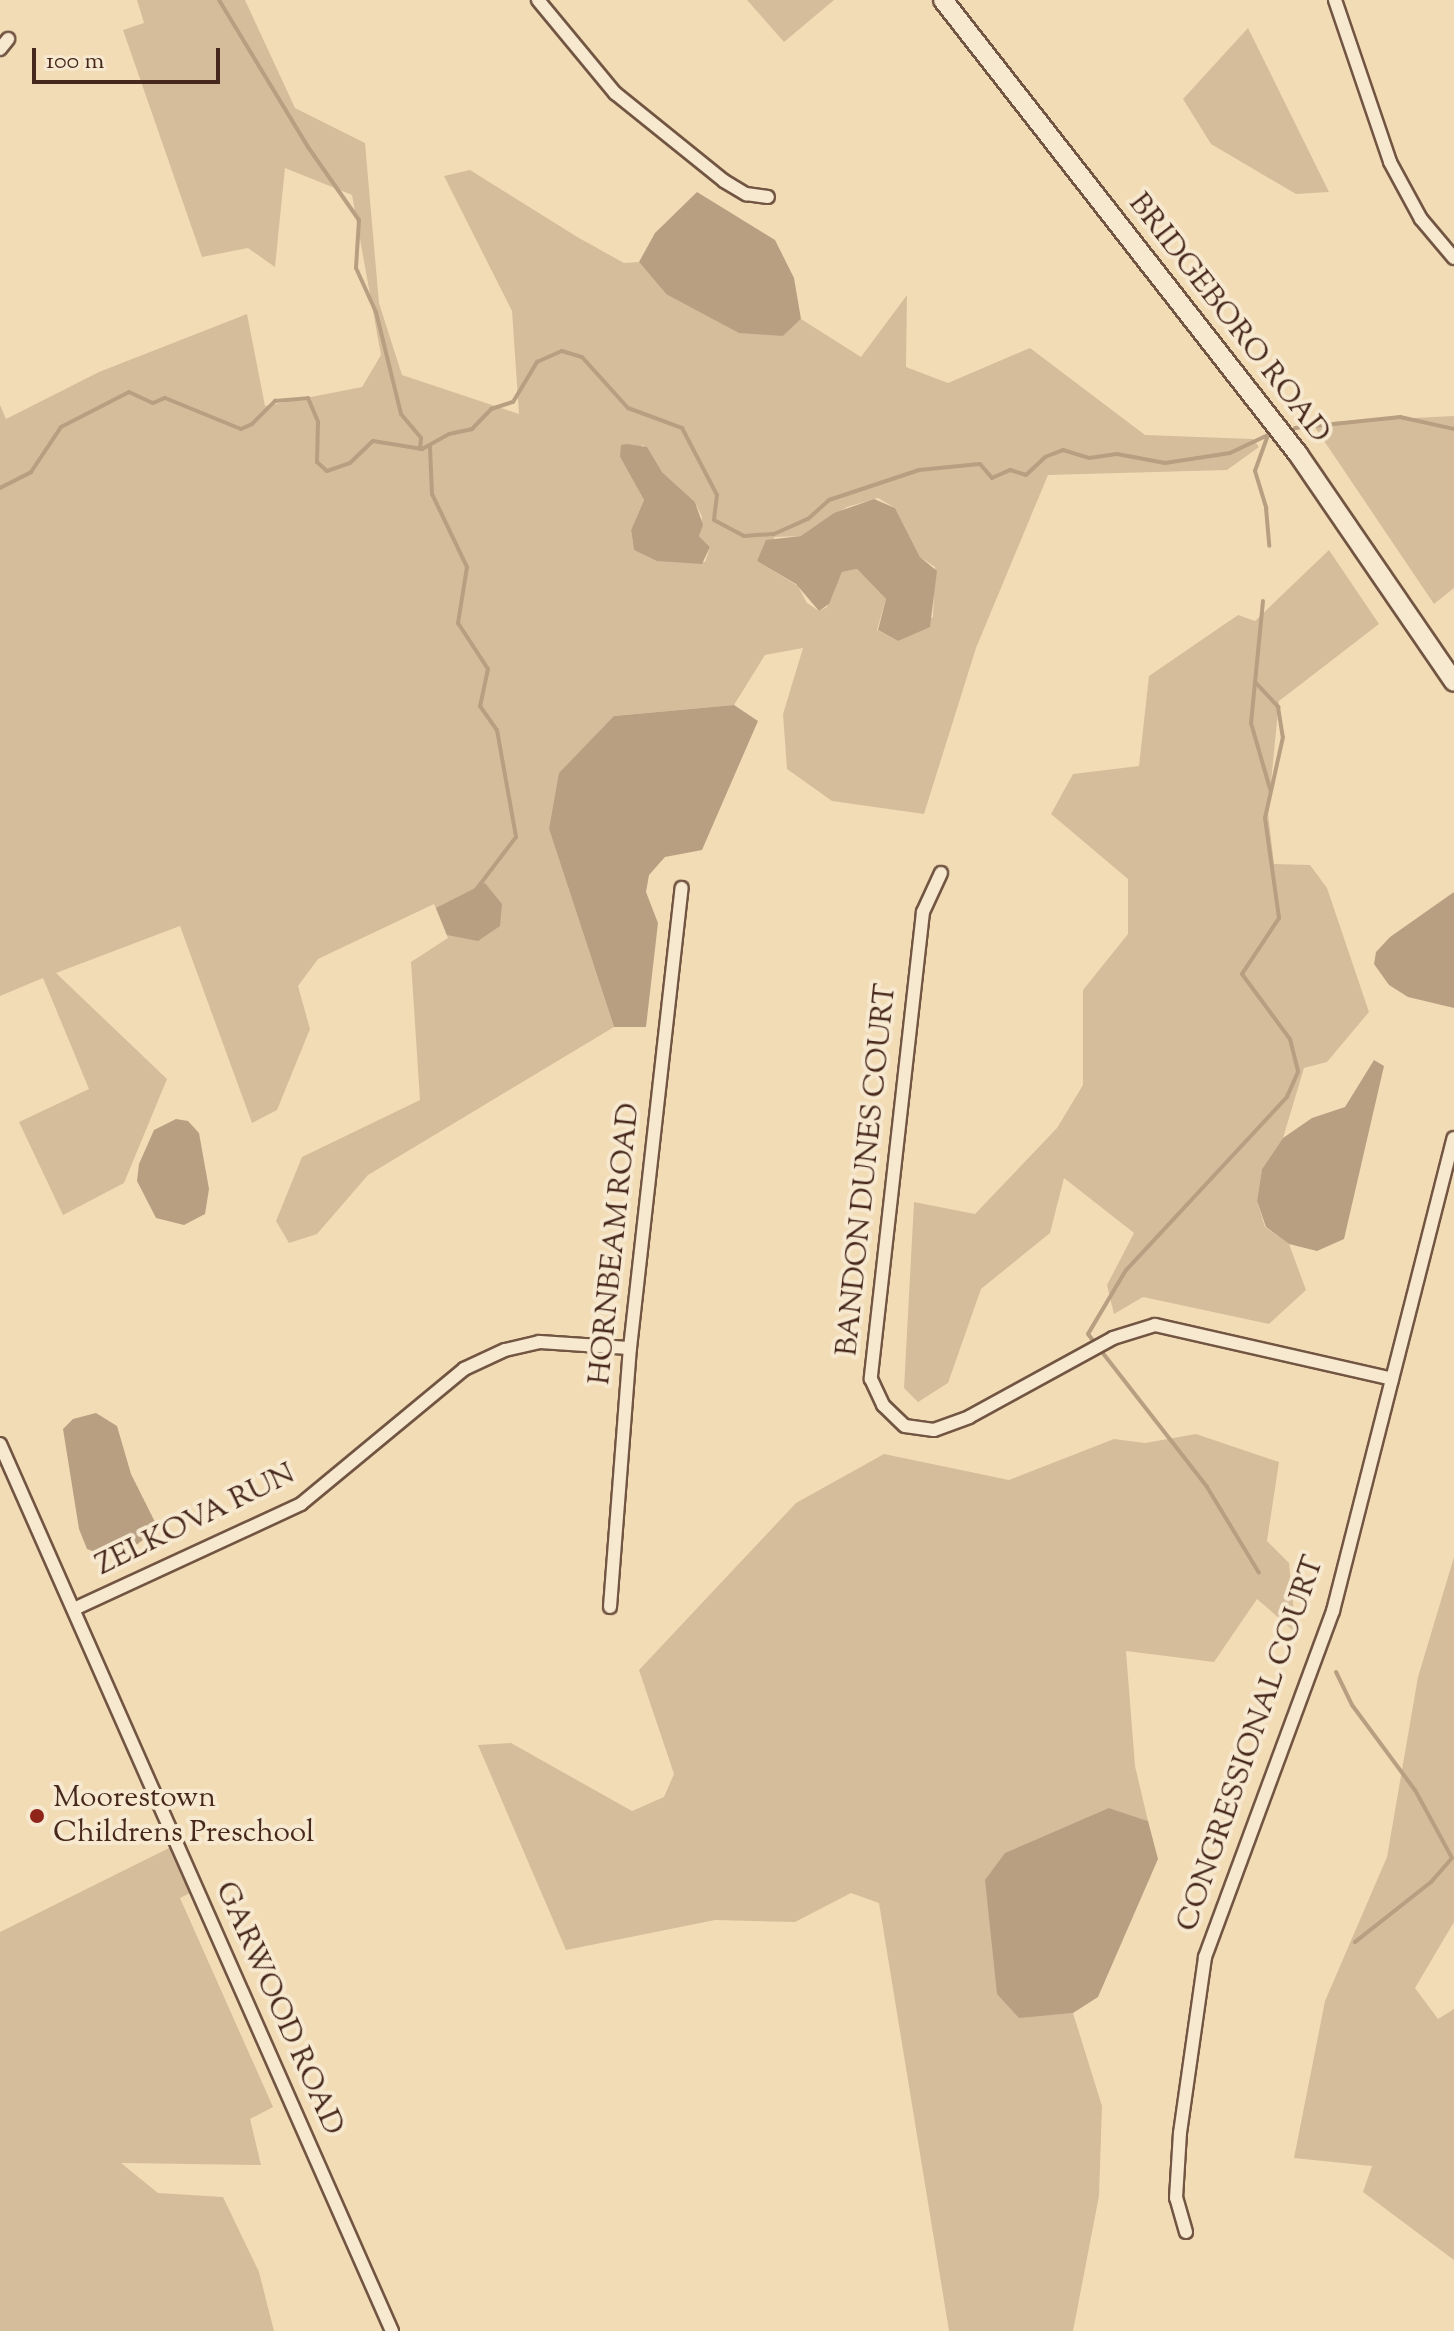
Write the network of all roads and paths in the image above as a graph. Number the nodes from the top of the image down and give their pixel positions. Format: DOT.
graph roads {
  1 [pos="538,0"];
  2 [pos="943,0"];
  3 [pos="1335,0"];
  4 [pos="768,197"];
  5 [pos="1454,258"];
  6 [pos="1454,682"];
  7 [pos="941,873"];
  8 [pos="682,888"];
  9 [pos="1454,1138"];
  10 [pos="630,1348"];
  11 [pos="1392,1379"];
  12 [pos="0,1444"];
  13 [pos="610,1607"];
  14 [pos="74,1609"];
  15 [pos="1186,2232"];
  16 [pos="392,2331"];
  1 -- 4 [label="street"];
  2 -- 6 [label="main road, BRIDGEBORO ROAD"];
  3 -- 5 [label="street"];
  7 -- 11 [label="street, BANDON DUNES COURT"];
  8 -- 10 [label="street, HORNBEAM ROAD"];
  9 -- 11 [label="street, CONGRESSIONAL COURT"];
  10 -- 13 [label="street, HORNBEAM ROAD"];
  10 -- 14 [label="street, ZELKOVA RUN"];
  11 -- 15 [label="street, CONGRESSIONAL COURT"];
  12 -- 14 [label="street, GARWOOD ROAD"];
  14 -- 16 [label="street, GARWOOD ROAD"];
}
